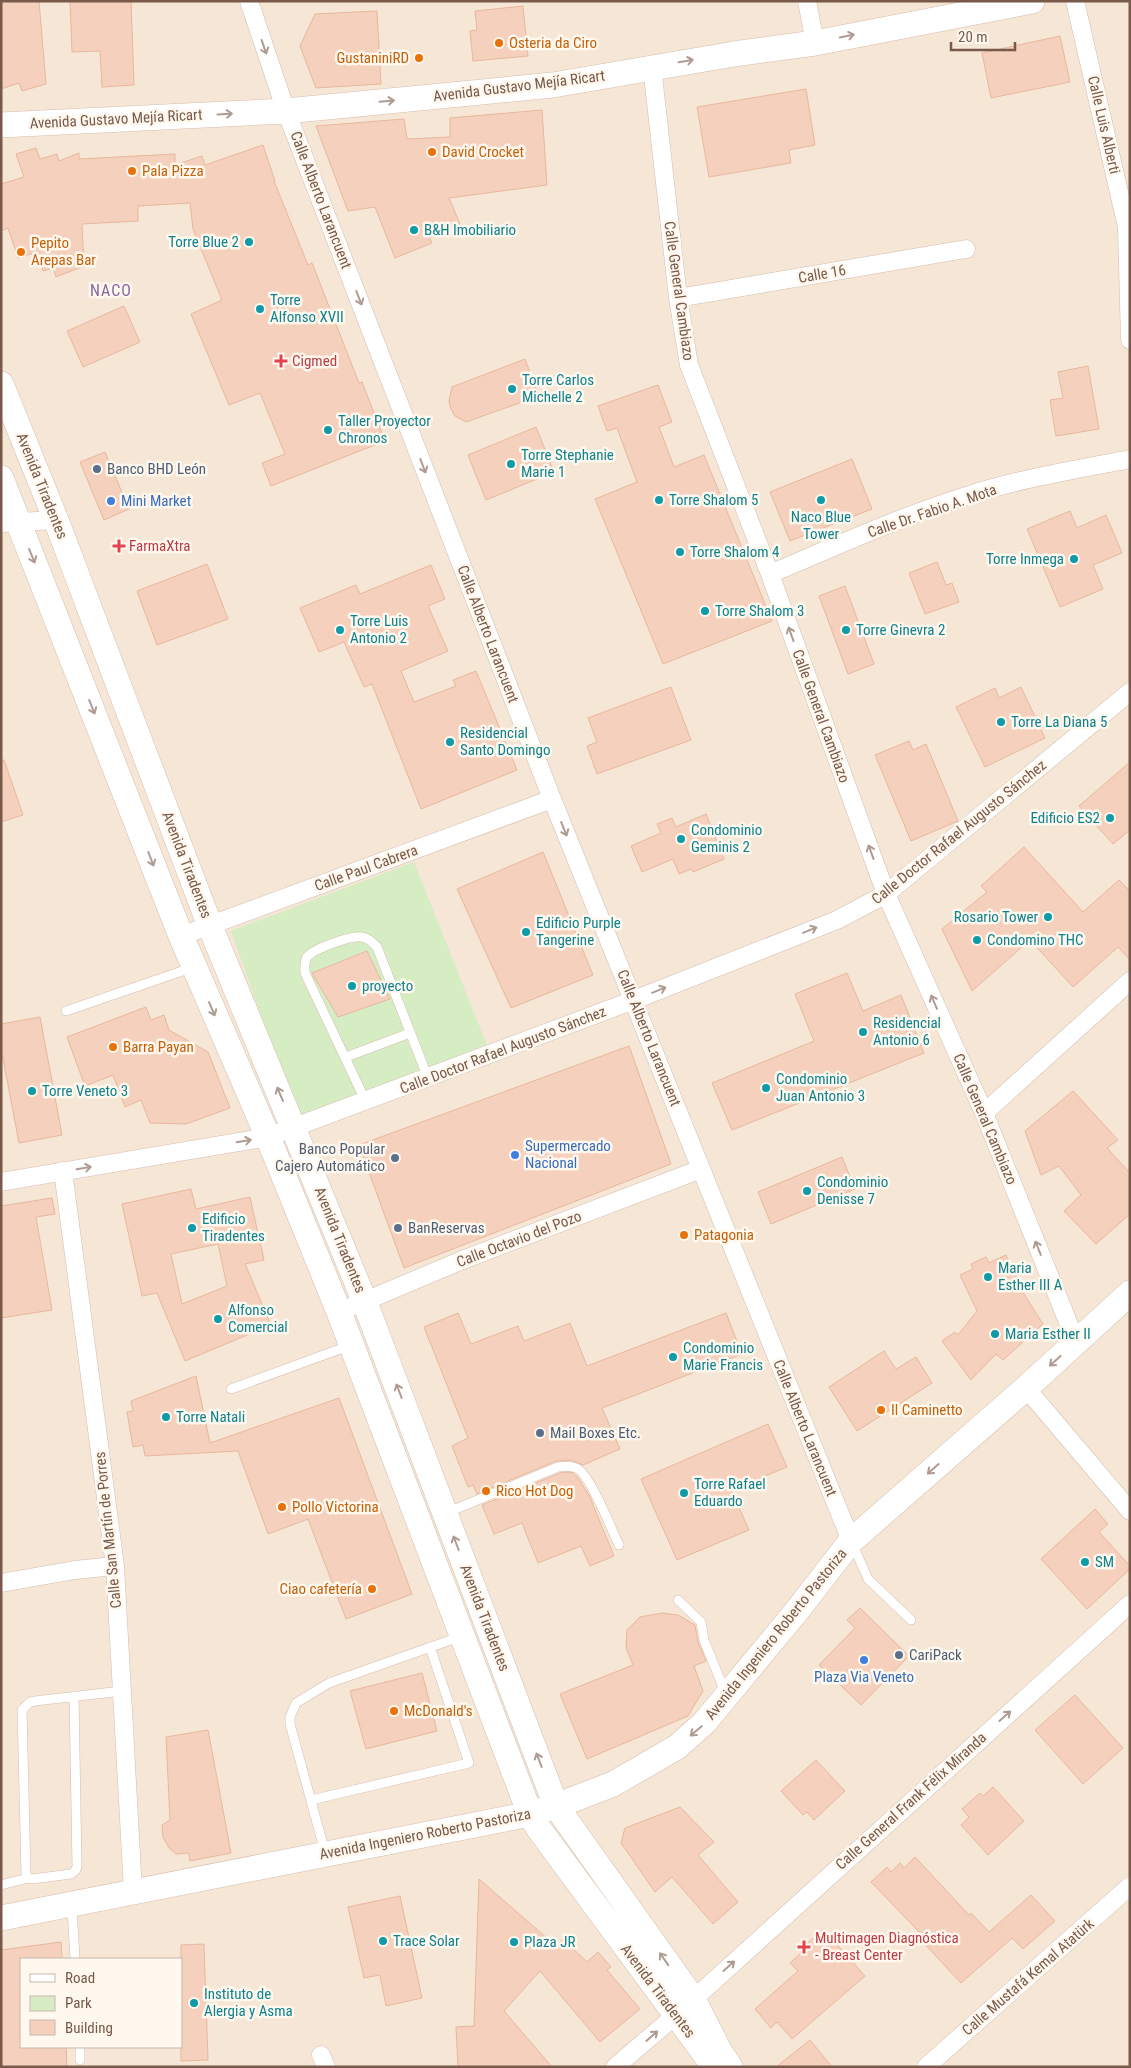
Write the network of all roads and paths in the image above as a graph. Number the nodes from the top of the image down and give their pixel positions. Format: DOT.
graph roads {
  1 [pos="248,1"];
  2 [pos="807,1"];
  3 [pos="1032,1"];
  4 [pos="1075,1"];
  5 [pos="815,42"];
  6 [pos="652,67"];
  7 [pos="286,111"];
  8 [pos="1,125"];
  9 [pos="1128,226"];
  10 [pos="966,249"];
  11 [pos="678,298"];
  12 [pos="1130,340"];
  13 [pos="1,384"];
  14 [pos="1130,459"];
  15 [pos="1,478"];
  16 [pos="56,520"];
  17 [pos="10,523"];
  18 [pos="770,574"];
  19 [pos="1130,692"];
  20 [pos="552,799"];
  21 [pos="886,894"];
  22 [pos="210,926"];
  23 [pos="181,936"];
  24 [pos="194,967"];
  25 [pos="1130,981"];
  26 [pos="634,1000"];
  27 [pos="66,1011"];
  28 [pos="410,1033"];
  29 [pos="346,1057"];
  30 [pos="428,1078"];
  31 [pos="366,1102"];
  32 [pos="984,1113"];
  33 [pos="295,1128"];
  34 [pos="268,1137"];
  35 [pos="701,1169"];
  36 [pos="63,1171"];
  37 [pos="1,1182"];
  38 [pos="1130,1293"];
  39 [pos="364,1300"];
  40 [pos="339,1312"];
  41 [pos="1076,1342"];
  42 [pos="352,1345"];
  43 [pos="1026,1388"];
  44 [pos="230,1389"];
  45 [pos="1130,1512"];
  46 [pos="445,1513"];
  47 [pos="851,1541"];
  48 [pos="619,1545"];
  49 [pos="115,1566"];
  50 [pos="1,1583"];
  51 [pos="678,1600"];
  52 [pos="1130,1604"];
  53 [pos="911,1620"];
  54 [pos="462,1636"];
  55 [pos="430,1647"];
  56 [pos="122,1691"];
  57 [pos="74,1696"];
  58 [pos="727,1697"];
  59 [pos="311,1800"];
  60 [pos="556,1806"];
  61 [pos="530,1814"];
  62 [pos="325,1854"];
  63 [pos="28,1878"];
  64 [pos="1,1885"];
  65 [pos="1130,1886"];
  66 [pos="133,1891"];
  67 [pos="72,1904"];
  68 [pos="1,1918"];
  69 [pos="75,1958"];
  70 [pos="684,2007"];
  71 [pos="80,2048"];
  72 [pos="80,2060"];
  73 [pos="615,2067"];
  74 [pos="715,2067"];
  75 [pos="730,2067"];
  76 [pos="926,2067"];
  1 -- 7 [label="street, Calle Alberto Larancuent, one-way"];
  2 -- 5 [label="street"];
  5 -- 3 [label="main road, Avenida Gustavo Mejía Ricart, one-way"];
  4 -- 9 [label="street, Calle Luis Alberti"];
  6 -- 5 [label="main road, Avenida Gustavo Mejía Ricart, one-way"];
  7 -- 6 [label="main road, Avenida Gustavo Mejía Ricart, one-way"];
  6 -- 11 [label="street, Calle General Cambiazo"];
  8 -- 7 [label="main road, Avenida Gustavo Mejía Ricart, one-way"];
  7 -- 20 [label="street, Calle Alberto Larancuent, one-way"];
  9 -- 12 [label="street, Calle Luis Alberti"];
  10 -- 11 [label="street, Calle 16"];
  11 -- 18 [label="street, Calle General Cambiazo"];
  13 -- 16 [label="main road, Avenida Tiradentes"];
  14 -- 18 [label="street, Calle Dr. Fabio A. Mota"];
  15 -- 17 [label="main road, Avenida Tiradentes"];
  16 -- 17 [label="street"];
  16 -- 22 [label="main road, Avenida Tiradentes"];
  17 -- 23 [label="main road, Avenida Tiradentes, one-way"];
  21 -- 18 [label="street, Calle General Cambiazo, one-way"];
  19 -- 21 [label="street, Calle Doctor Rafael Augusto Sánchez"];
  20 -- 22 [label="street, Calle Paul Cabrera"];
  20 -- 26 [label="street, Calle Alberto Larancuent, one-way"];
  26 -- 21 [label="street, Calle Doctor Rafael Augusto Sánchez, one-way"];
  32 -- 21 [label="street, Calle General Cambiazo, one-way"];
  22 -- 23 [label="street, Calle Paul Cabrera"];
  33 -- 22 [label="main road, Avenida Tiradentes, one-way"];
  23 -- 24 [label="main road, Avenida Tiradentes"];
  24 -- 27 [label="lane"];
  24 -- 34 [label="main road, Avenida Tiradentes, one-way"];
  25 -- 32 [label="street"];
  26 -- 30 [label="street, Calle Doctor Rafael Augusto Sánchez"];
  26 -- 35 [label="street, Calle Alberto Larancuent"];
  28 -- 29 [label="lane"];
  28 -- 29 [label="lane"];
  28 -- 30 [label="lane"];
  29 -- 31 [label="lane"];
  30 -- 31 [label="street, Calle Doctor Rafael Augusto Sánchez"];
  31 -- 33 [label="street, Calle Doctor Rafael Augusto Sánchez"];
  41 -- 32 [label="street, Calle General Cambiazo, one-way"];
  33 -- 34 [label="street, Calle Doctor Rafael Augusto Sánchez"];
  33 -- 39 [label="main road, Avenida Tiradentes"];
  36 -- 34 [label="street, Calle Doctor Rafael Augusto Sánchez, one-way"];
  34 -- 40 [label="main road, Avenida Tiradentes"];
  35 -- 39 [label="street, Calle Octavio del Pozo"];
  35 -- 47 [label="street, Calle Alberto Larancuent"];
  36 -- 37 [label="street, Calle Doctor Rafael Augusto Sánchez"];
  36 -- 49 [label="street, Calle San Martín de Porres"];
  38 -- 41 [label="main road, Avenida Ingeniero Roberto Pastoriza"];
  39 -- 40 [label="street, Calle Octavio del Pozo"];
  46 -- 39 [label="main road, Avenida Tiradentes, one-way"];
  40 -- 42 [label="main road, Avenida Tiradentes"];
  41 -- 43 [label="main road, Avenida Ingeniero Roberto Pastoriza, one-way"];
  42 -- 44 [label="lane"];
  42 -- 54 [label="main road, Avenida Tiradentes"];
  43 -- 45 [label="street"];
  43 -- 47 [label="main road, Avenida Ingeniero Roberto Pastoriza, one-way"];
  46 -- 48 [label="lane"];
  60 -- 46 [label="main road, Avenida Tiradentes, one-way"];
  47 -- 53 [label="lane"];
  47 -- 58 [label="main road, Avenida Ingeniero Roberto Pastoriza"];
  49 -- 50 [label="street"];
  49 -- 56 [label="street, Calle San Martín de Porres"];
  51 -- 58 [label="lane"];
  70 -- 52 [label="street, Calle General Frank Félix Miranda, one-way"];
  54 -- 55 [label="lane"];
  54 -- 61 [label="main road, Avenida Tiradentes"];
  55 -- 59 [label="lane"];
  55 -- 59 [label="lane"];
  56 -- 57 [label="lane"];
  56 -- 66 [label="street, Calle San Martín de Porres"];
  57 -- 63 [label="lane"];
  57 -- 63 [label="lane"];
  58 -- 60 [label="main road, Avenida Ingeniero Roberto Pastoriza, one-way"];
  59 -- 62 [label="lane"];
  60 -- 61 [label="main road, Avenida Ingeniero Roberto Pastoriza"];
  70 -- 60 [label="main road, Avenida Tiradentes, one-way"];
  61 -- 62 [label="main road, Avenida Ingeniero Roberto Pastoriza"];
  61 -- 70 [label="main road, Avenida Tiradentes"];
  62 -- 66 [label="main road, Avenida Ingeniero Roberto Pastoriza"];
  63 -- 64 [label="lane"];
  65 -- 76 [label="street, Calle Mustafá Kemal Atatürk"];
  66 -- 67 [label="main road, Avenida Ingeniero Roberto Pastoriza"];
  67 -- 68 [label="main road, Avenida Ingeniero Roberto Pastoriza"];
  67 -- 69 [label="lane"];
  73 -- 70 [label="street, Calle General Frank Félix Miranda, one-way"];
  70 -- 74 [label="main road, Avenida Tiradentes"];
  70 -- 75 [label="main road, Avenida Tiradentes"];
  71 -- 72 [label="lane"];
}
